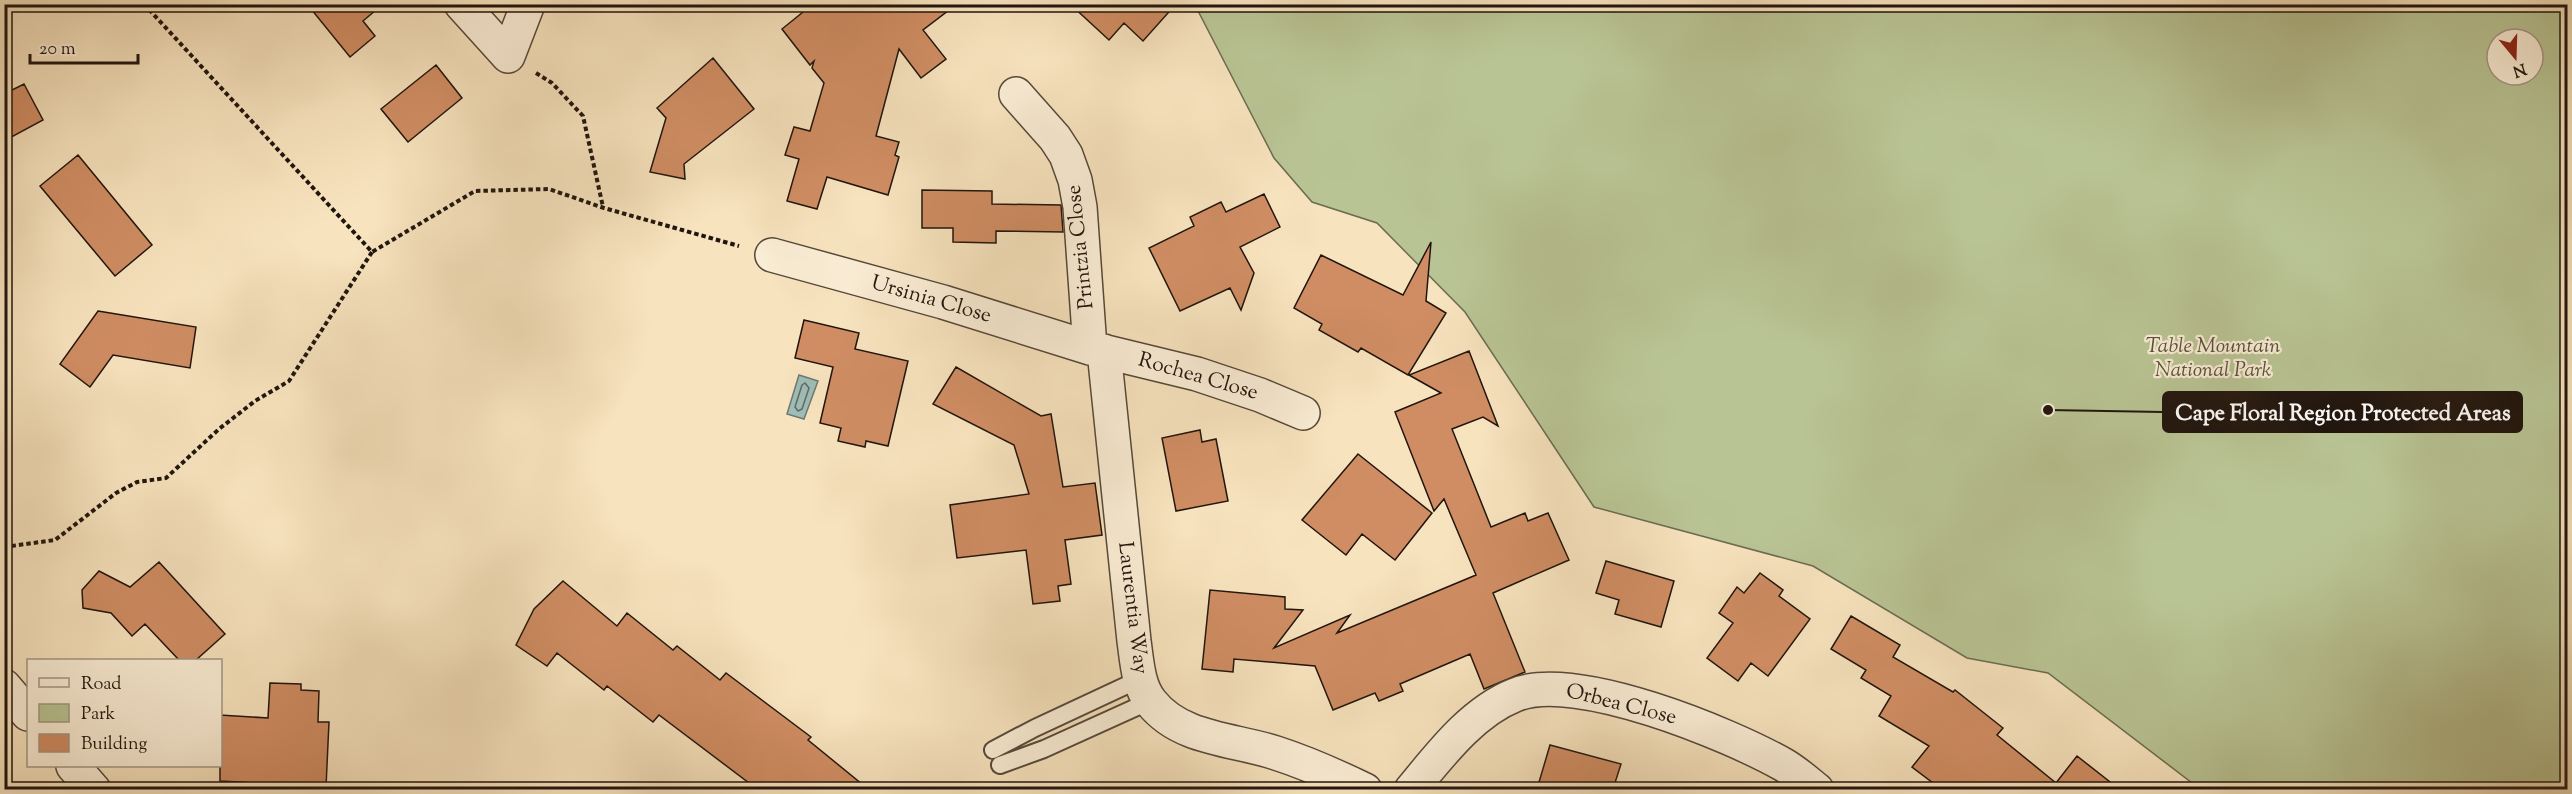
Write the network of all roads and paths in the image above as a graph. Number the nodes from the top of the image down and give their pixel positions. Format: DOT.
graph roads {
  1 [pos="144,4"];
  2 [pos="461,4"];
  3 [pos="528,4"];
  4 [pos="508,56"];
  5 [pos="1016,94"];
  6 [pos="604,208"];
  7 [pos="372,252"];
  8 [pos="772,255"];
  9 [pos="1097,349"];
  10 [pos="1303,413"];
  11 [pos="4,547"];
  12 [pos="4,686"];
  13 [pos="1145,690"];
  14 [pos="27,713"];
  15 [pos="75,767"];
  16 [pos="94,789"];
  17 [pos="1365,789"];
  18 [pos="1411,789"];
  19 [pos="1817,789"];
  1 -- 7 [label="path"];
  2 -- 4 [label="street"];
  3 -- 4 [label="street"];
  4 -- 6 [label="path"];
  5 -- 9 [label="street, Printzia Close"];
  6 -- 7 [label="path"];
  6 -- 8 [label="path"];
  7 -- 11 [label="path"];
  8 -- 9 [label="street, Ursinia Close"];
  9 -- 10 [label="street, Rochea Close"];
  9 -- 13 [label="street, Laurentia Way"];
  12 -- 14 [label="street"];
  13 -- 13 [label="lane"];
  13 -- 17 [label="street, Laurentia Way"];
  15 -- 16 [label="street"];
  18 -- 19 [label="street, Orbea Close"];
}
